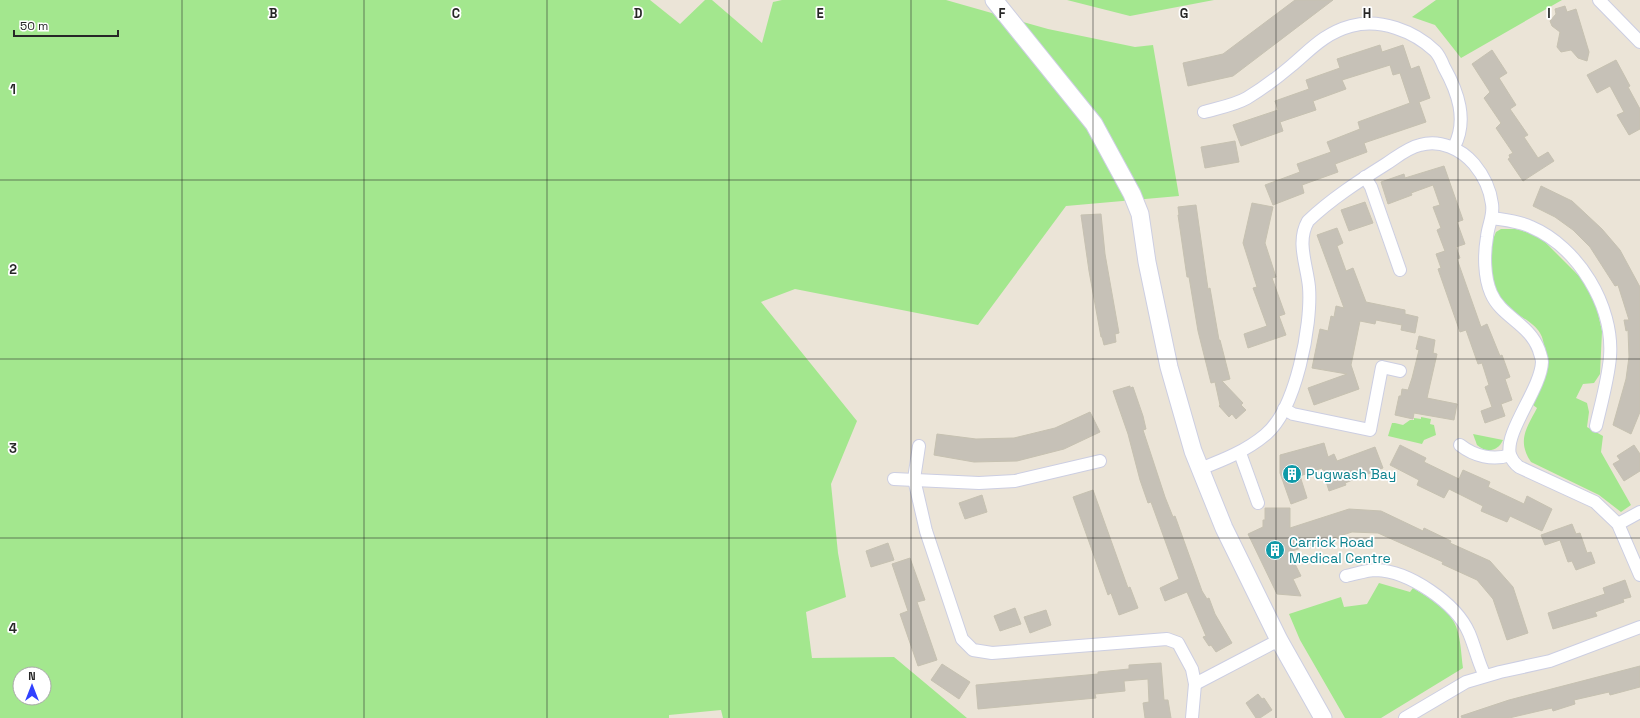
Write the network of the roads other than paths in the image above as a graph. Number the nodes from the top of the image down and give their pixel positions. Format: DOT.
graph roads {
  1 [pos="994,0"];
  2 [pos="1599,0"];
  3 [pos="1640,42"];
  4 [pos="1204,112"];
  5 [pos="1454,147"];
  6 [pos="1365,177"];
  7 [pos="1492,218"];
  8 [pos="1400,270"];
  9 [pos="1400,371"];
  10 [pos="1284,409"];
  11 [pos="1596,426"];
  12 [pos="1460,445"];
  13 [pos="919,446"];
  14 [pos="1240,453"];
  15 [pos="1510,455"];
  16 [pos="1100,461"];
  17 [pos="1200,469"];
  18 [pos="894,479"];
  19 [pos="914,479"];
  20 [pos="1258,503"];
  21 [pos="1640,512"];
  22 [pos="1618,524"];
  23 [pos="1640,575"];
  24 [pos="1346,576"];
  25 [pos="1640,627"];
  26 [pos="1280,640"];
  27 [pos="1485,676"];
  28 [pos="1195,684"];
  29 [pos="1192,718"];
  30 [pos="1323,718"];
  31 [pos="1405,718"];
  1 -- 17 [label="street"];
  2 -- 3 [label="street"];
  4 -- 5 [label="street"];
  5 -- 6 [label="street"];
  5 -- 7 [label="street"];
  6 -- 8 [label="street"];
  6 -- 10 [label="street"];
  7 -- 11 [label="street"];
  7 -- 15 [label="street"];
  9 -- 10 [label="street"];
  10 -- 14 [label="street"];
  12 -- 15 [label="street"];
  13 -- 19 [label="street"];
  14 -- 17 [label="street"];
  14 -- 20 [label="street"];
  15 -- 22 [label="street"];
  16 -- 19 [label="street"];
  17 -- 26 [label="street"];
  18 -- 19 [label="street"];
  19 -- 28 [label="street"];
  21 -- 22 [label="street"];
  22 -- 23 [label="street"];
  24 -- 27 [label="street"];
  25 -- 27 [label="street"];
  26 -- 28 [label="street"];
  26 -- 30 [label="street"];
  27 -- 31 [label="street"];
  28 -- 29 [label="street"];
}
